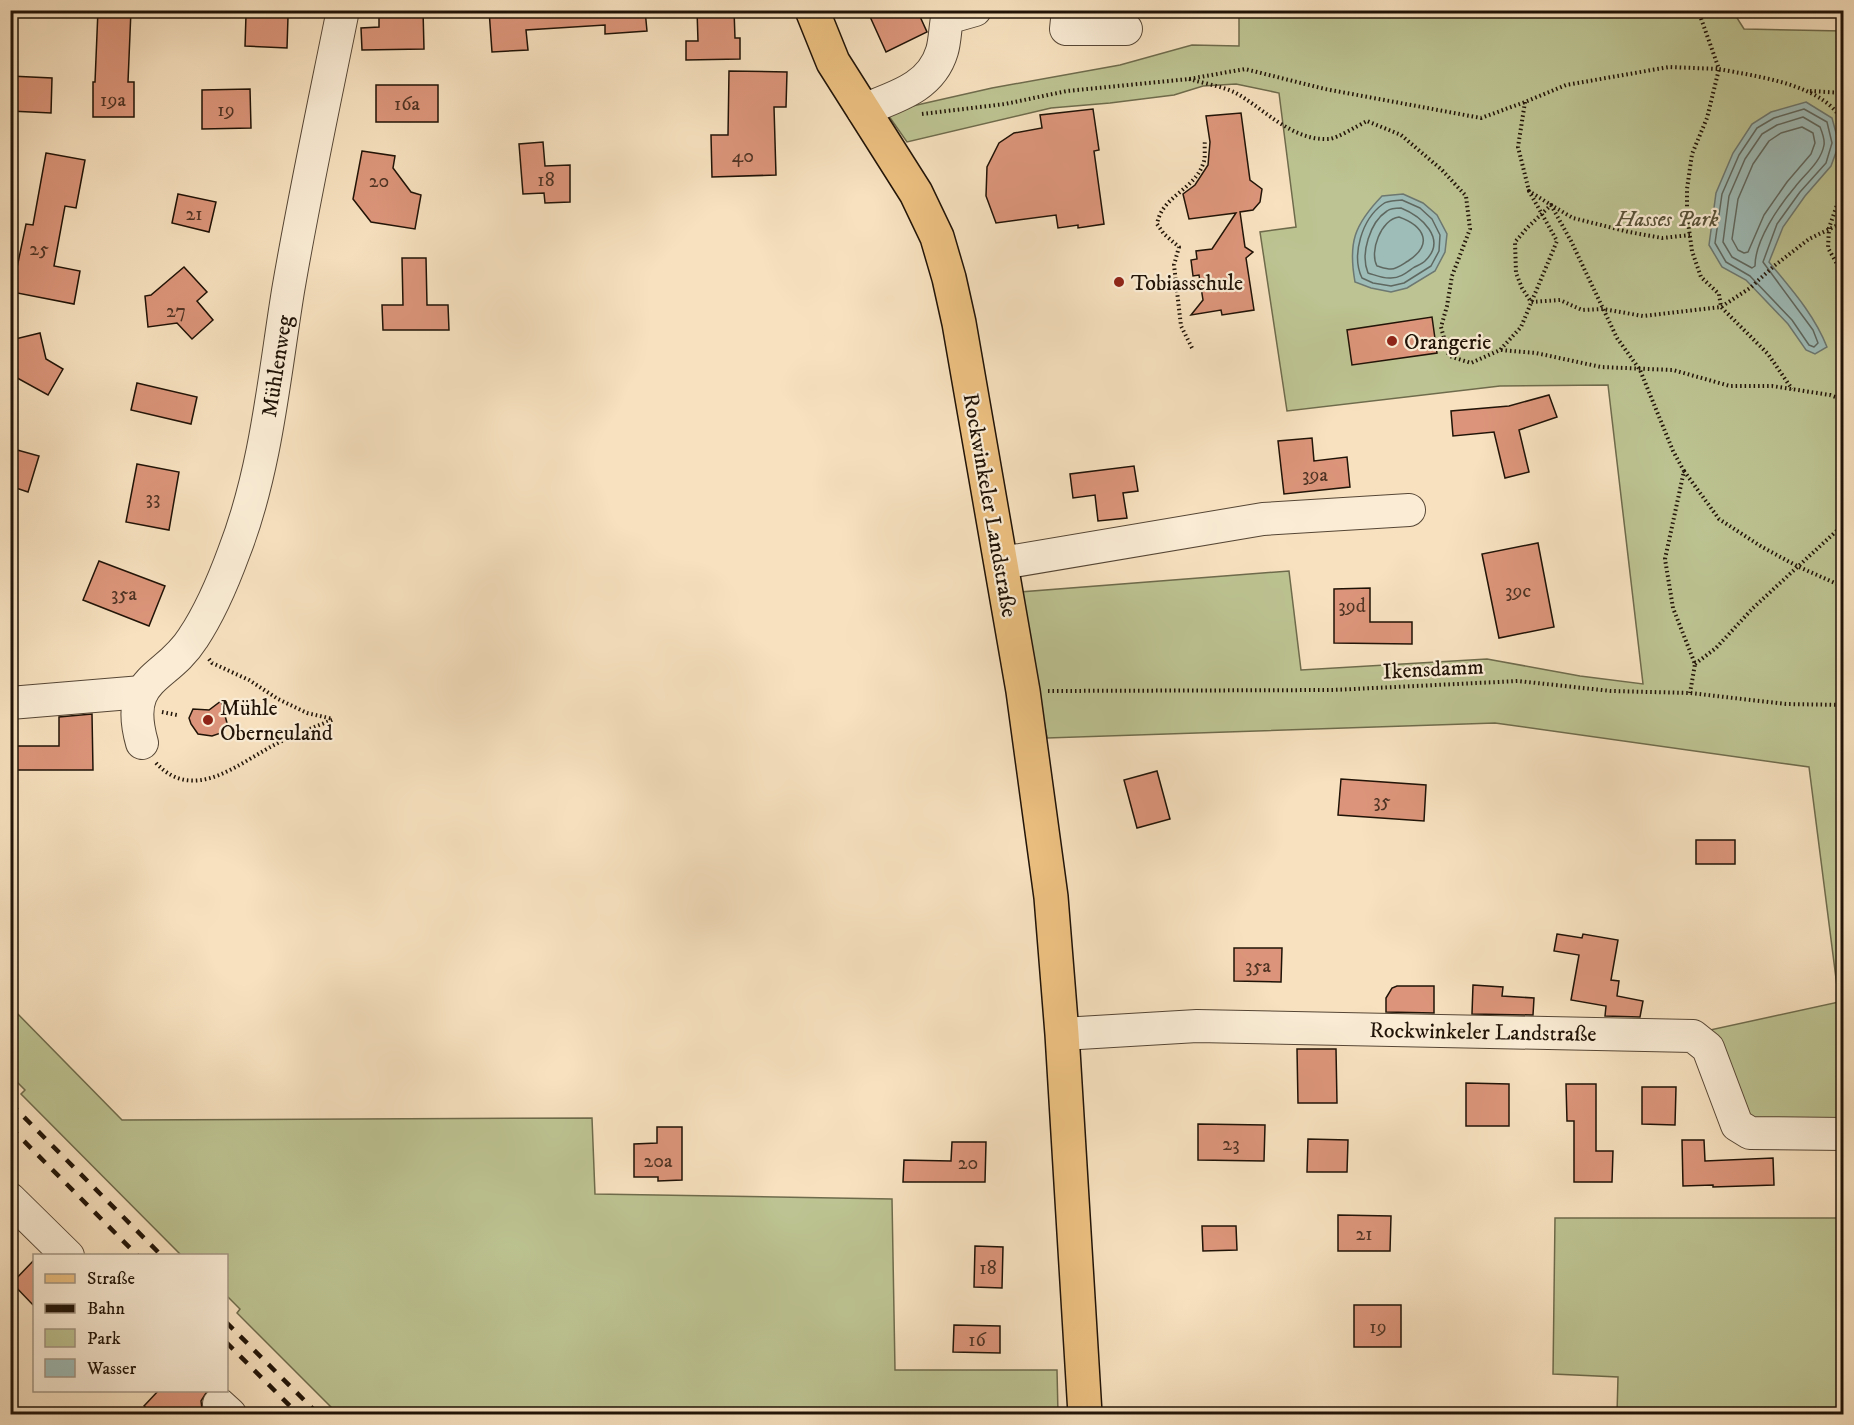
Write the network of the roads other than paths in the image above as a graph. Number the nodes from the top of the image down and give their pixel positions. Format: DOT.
graph roads {
  1 [pos="343,10"];
  2 [pos="812,10"];
  3 [pos="975,10"];
  4 [pos="1068,10"];
  5 [pos="1125,29"];
  6 [pos="863,110"];
  7 [pos="1409,510"];
  8 [pos="1002,563"];
  9 [pos="142,692"];
  10 [pos="10,703"];
  11 [pos="142,743"];
  12 [pos="1062,1034"];
  13 [pos="1844,1134"];
  14 [pos="10,1199"];
  15 [pos="66,1254"];
  16 [pos="1085,1414"];
  1 -- 9 [label="street, Mühlenweg"];
  2 -- 6 [label="main road, Rockwinkeler Landstraße"];
  3 -- 6 [label="street"];
  4 -- 5 [label="street"];
  6 -- 8 [label="main road, Rockwinkeler Landstraße"];
  7 -- 8 [label="street"];
  8 -- 12 [label="main road, Rockwinkeler Landstraße"];
  9 -- 10 [label="street"];
  9 -- 11 [label="street"];
  12 -- 13 [label="street, Rockwinkeler Landstraße"];
  12 -- 16 [label="main road, Rockwinkeler Landstraße"];
  14 -- 15 [label="street"];
}
